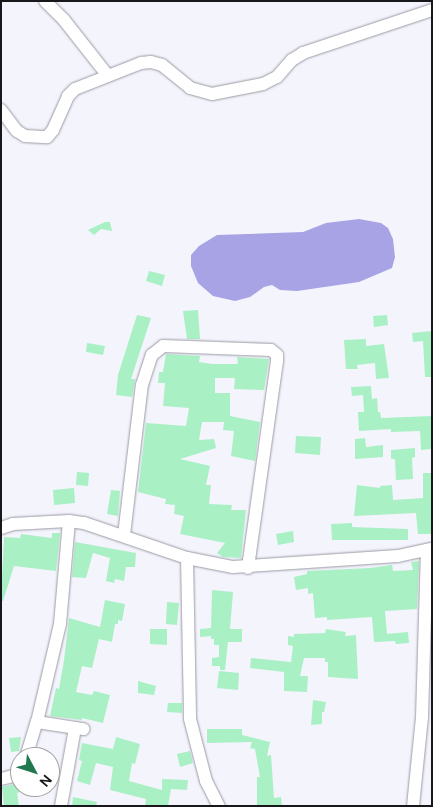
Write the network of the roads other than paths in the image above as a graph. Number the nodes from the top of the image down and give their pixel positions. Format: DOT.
graph roads {
  1 [pos="45,1"];
  2 [pos="432,10"];
  3 [pos="108,76"];
  4 [pos="1,110"];
  5 [pos="69,521"];
  6 [pos="1,528"];
  7 [pos="124,535"];
  8 [pos="429,549"];
  9 [pos="187,558"];
  10 [pos="248,568"];
  11 [pos="37,722"];
  12 [pos="29,747"];
  13 [pos="61,806"];
  14 [pos="219,806"];
  15 [pos="413,806"];
  1 -- 3 [label="street"];
  2 -- 3 [label="street"];
  3 -- 4 [label="street"];
  5 -- 6 [label="street"];
  5 -- 7 [label="street"];
  5 -- 11 [label="street"];
  7 -- 9 [label="street"];
  7 -- 10 [label="street"];
  8 -- 10 [label="street"];
  8 -- 15 [label="street"];
  9 -- 10 [label="street"];
  9 -- 14 [label="street"];
  11 -- 12 [label="street"];
  11 -- 13 [label="street"];
}
